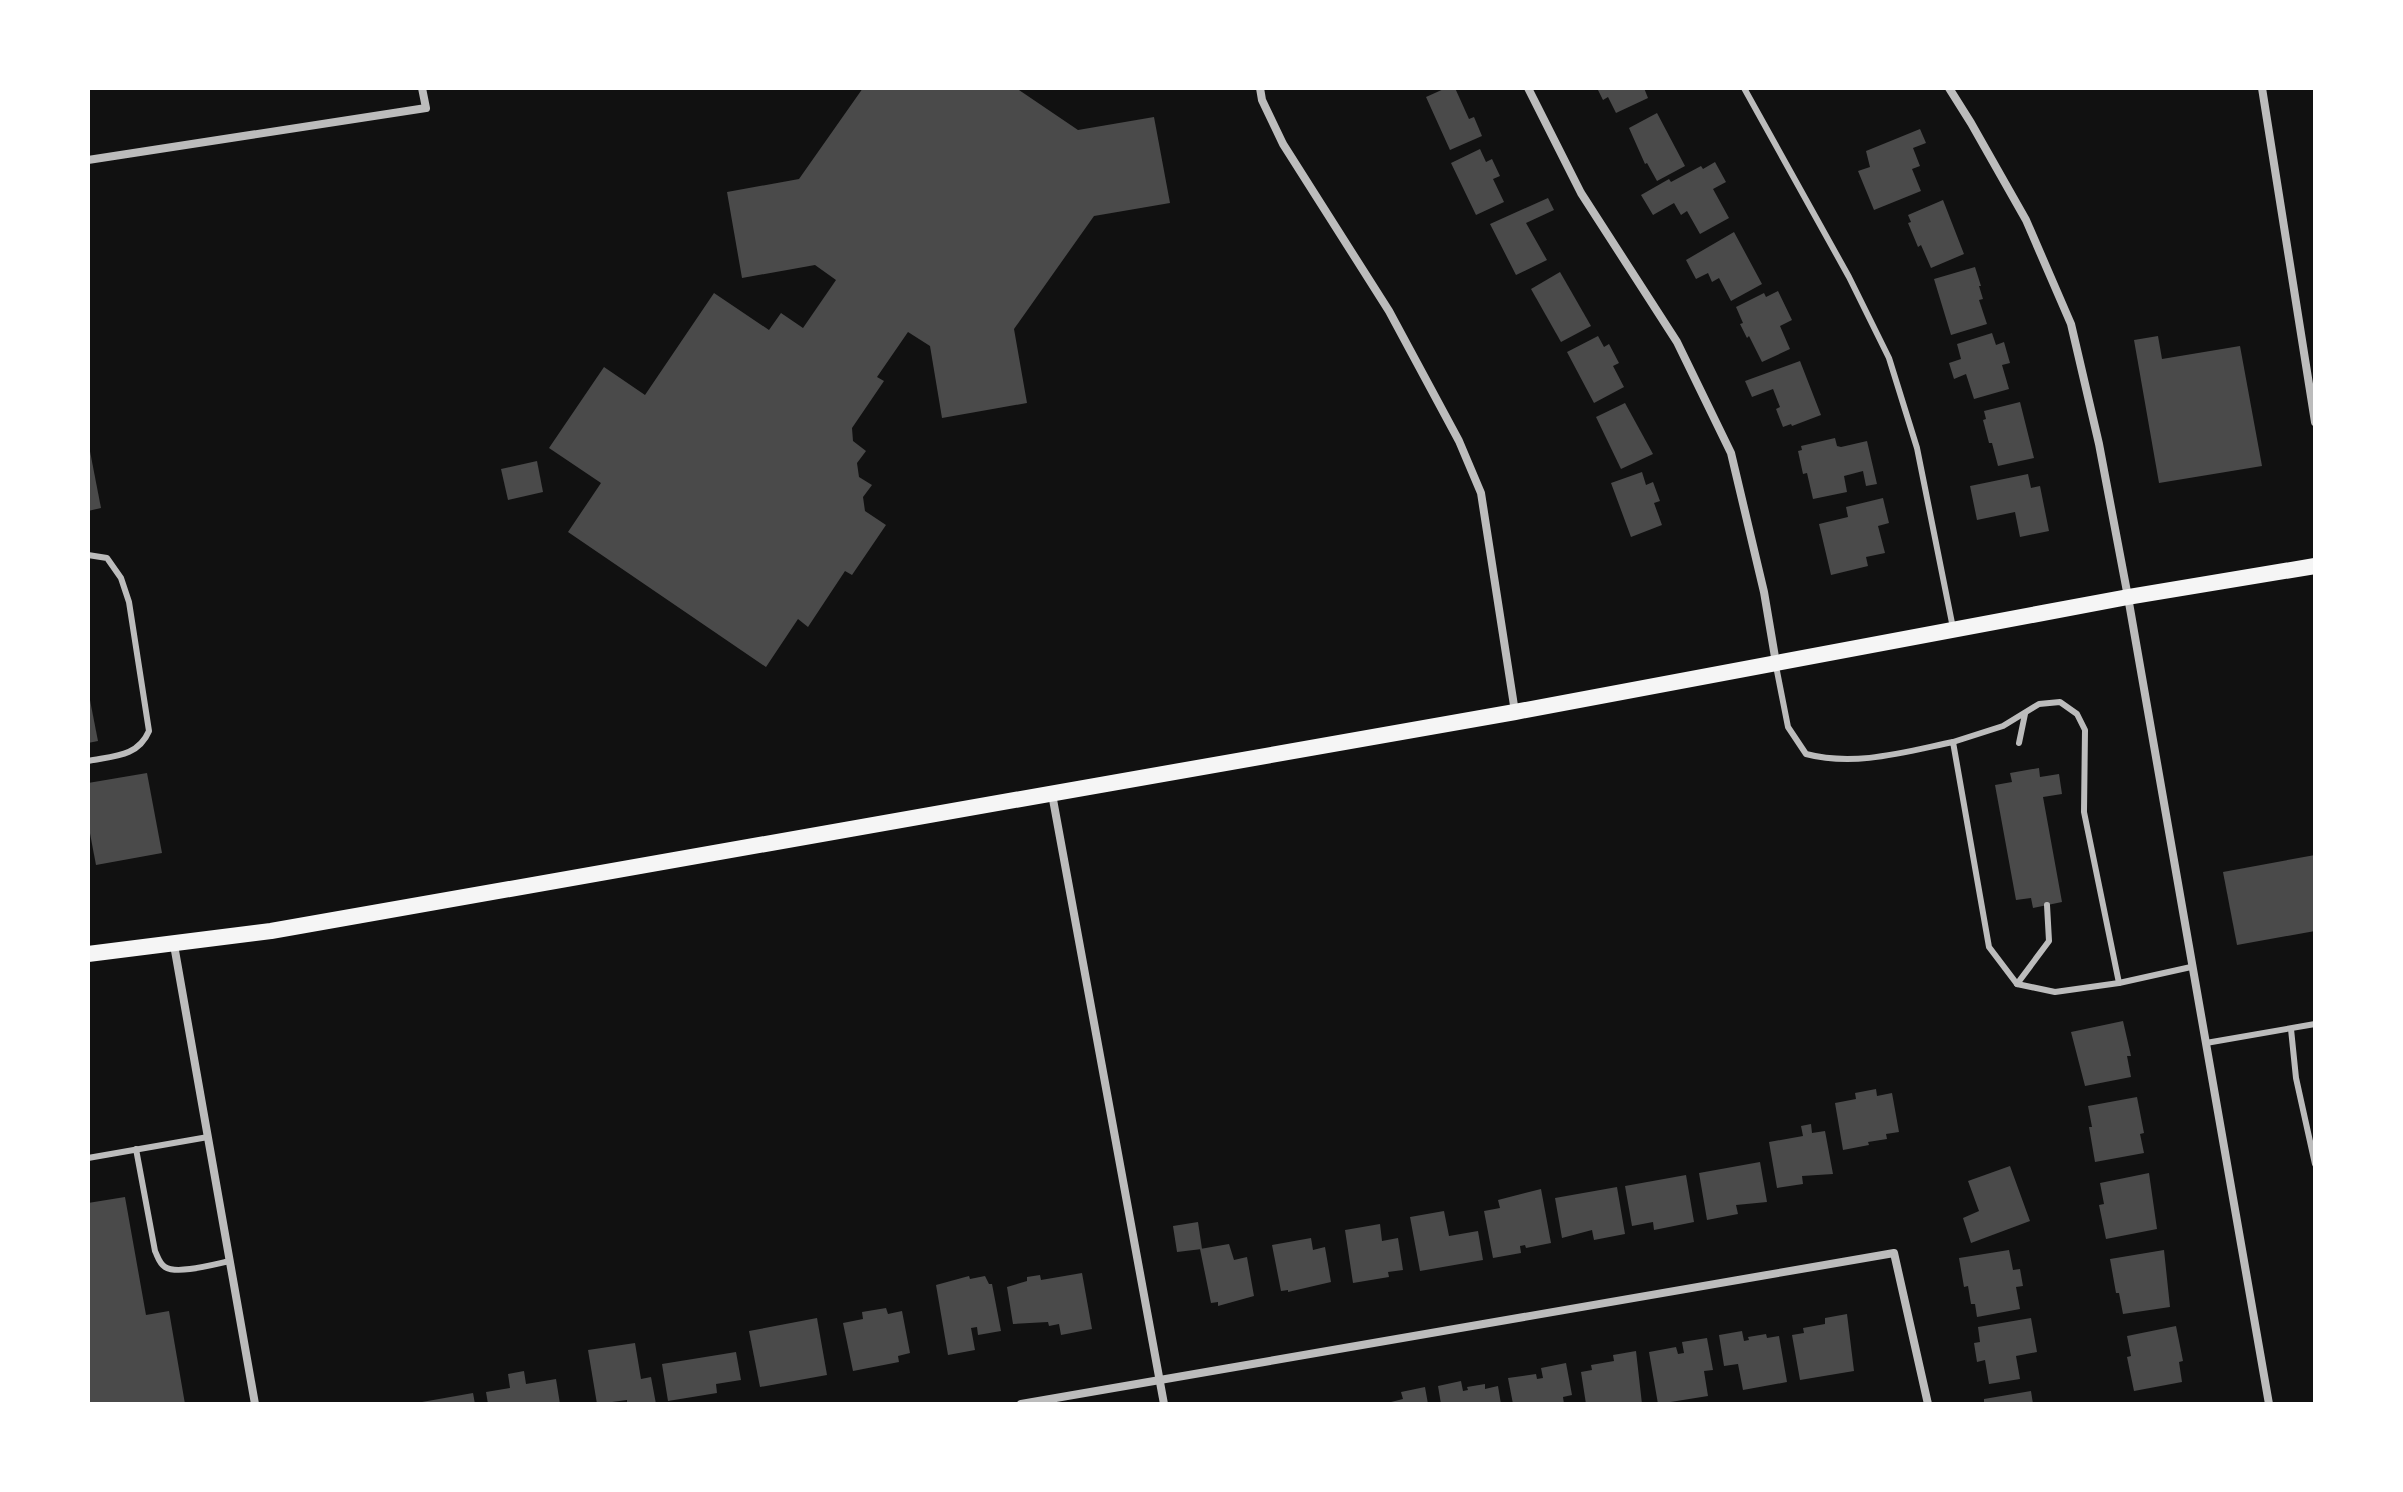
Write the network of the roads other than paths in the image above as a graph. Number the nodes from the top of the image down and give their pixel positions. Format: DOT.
graph roads {
  1 [pos="422,88"];
  2 [pos="1260,88"];
  3 [pos="1528,88"];
  4 [pos="1744,88"];
  5 [pos="1949,88"];
  6 [pos="2262,88"];
  7 [pos="88,160"];
  8 [pos="2315,422"];
  9 [pos="88,555"];
  10 [pos="2315,566"];
  11 [pos="2128,597"];
  12 [pos="1953,630"];
  13 [pos="1776,663"];
  14 [pos="1515,712"];
  15 [pos="2025,714"];
  16 [pos="1953,742"];
  17 [pos="2019,743"];
  18 [pos="88,761"];
  19 [pos="1052,793"];
  20 [pos="2047,905"];
  21 [pos="174,945"];
  22 [pos="88,954"];
  23 [pos="2191,967"];
  24 [pos="2119,983"];
  25 [pos="2017,984"];
  26 [pos="2315,1024"];
  27 [pos="2291,1029"];
  28 [pos="2206,1043"];
  29 [pos="208,1137"];
  30 [pos="136,1149"];
  31 [pos="88,1158"];
  32 [pos="2315,1164"];
  33 [pos="230,1261"];
  34 [pos="1159,1379"];
  35 [pos="255,1404"];
  36 [pos="1021,1404"];
  37 [pos="1164,1404"];
  38 [pos="1928,1404"];
  39 [pos="2269,1404"];
  1 -- 7 [label="street"];
  2 -- 14 [label="street"];
  3 -- 13 [label="street"];
  4 -- 12 [label="lane"];
  5 -- 11 [label="street"];
  6 -- 8 [label="street"];
  9 -- 18 [label="lane"];
  10 -- 11 [label="main road"];
  11 -- 12 [label="main road"];
  11 -- 23 [label="street"];
  12 -- 13 [label="main road"];
  13 -- 14 [label="main road"];
  13 -- 16 [label="lane"];
  14 -- 19 [label="main road"];
  15 -- 16 [label="lane"];
  15 -- 17 [label="lane"];
  15 -- 24 [label="lane"];
  16 -- 25 [label="lane"];
  19 -- 21 [label="main road"];
  19 -- 34 [label="street"];
  20 -- 25 [label="lane"];
  21 -- 22 [label="main road"];
  21 -- 29 [label="street"];
  23 -- 24 [label="lane"];
  23 -- 28 [label="street"];
  24 -- 25 [label="lane"];
  26 -- 27 [label="lane"];
  27 -- 28 [label="lane"];
  27 -- 32 [label="lane"];
  28 -- 39 [label="street"];
  29 -- 30 [label="lane"];
  29 -- 33 [label="street"];
  30 -- 31 [label="lane"];
  30 -- 33 [label="lane"];
  33 -- 35 [label="street"];
  34 -- 36 [label="street"];
  34 -- 37 [label="street"];
  34 -- 38 [label="street"];
}
